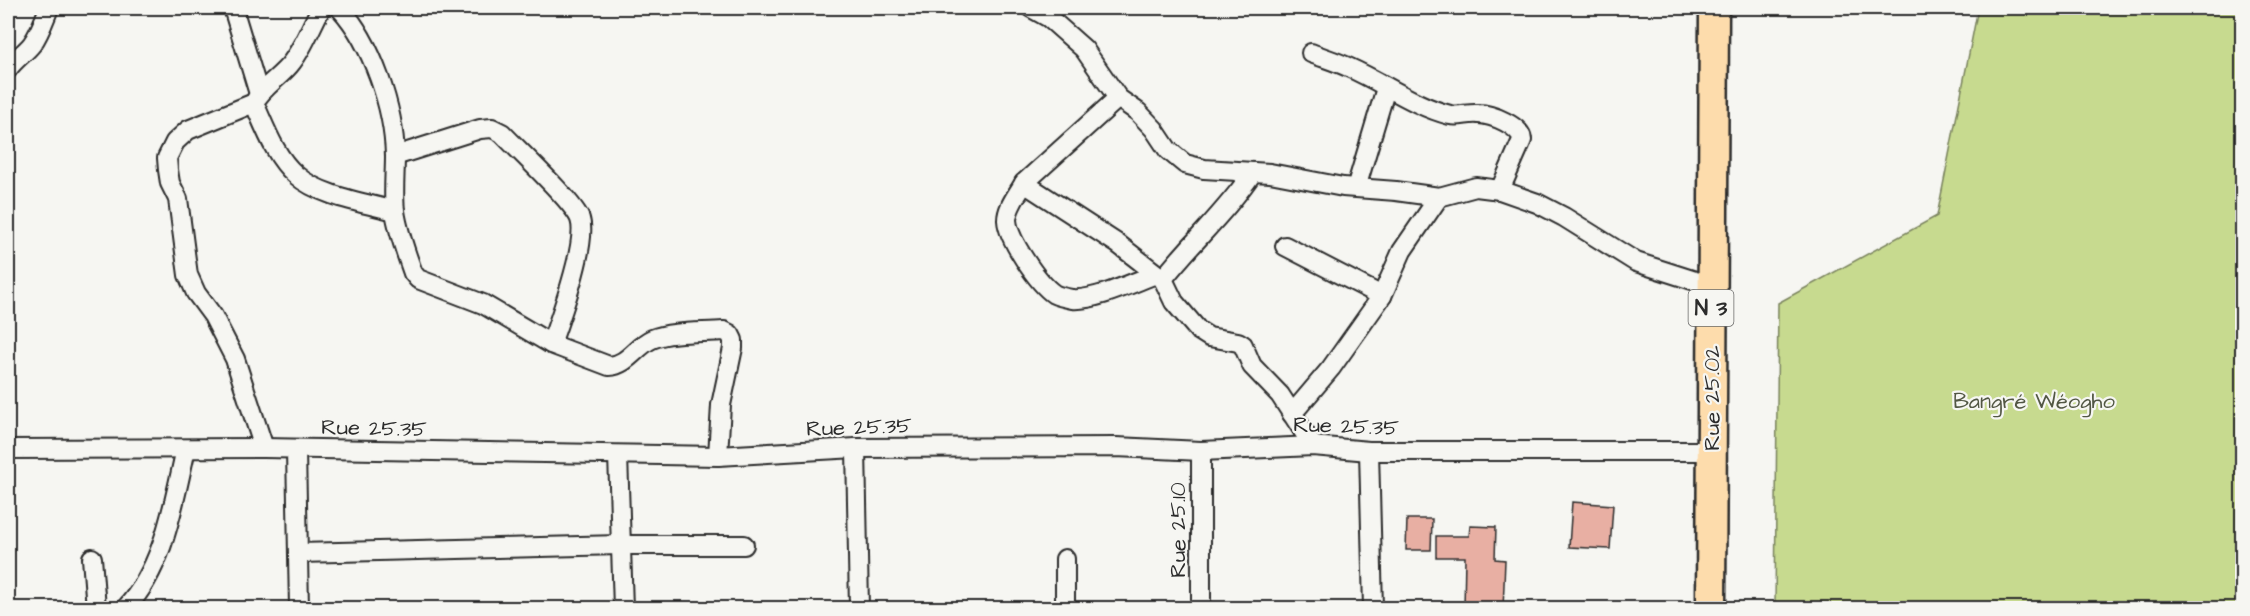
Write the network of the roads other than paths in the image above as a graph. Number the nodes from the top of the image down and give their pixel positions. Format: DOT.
graph roads {
  1 [pos="50,8"];
  2 [pos="233,8"];
  3 [pos="321,8"];
  4 [pos="340,8"];
  5 [pos="1031,8"];
  6 [pos="1714,8"];
  7 [pos="1311,53"];
  8 [pos="8,69"];
  9 [pos="1386,88"];
  10 [pos="1118,98"];
  11 [pos="257,99"];
  12 [pos="395,156"];
  13 [pos="1253,172"];
  14 [pos="1024,183"];
  15 [pos="1356,188"];
  16 [pos="1500,190"];
  17 [pos="1439,197"];
  18 [pos="395,211"];
  19 [pos="1285,246"];
  20 [pos="1160,276"];
  21 [pos="1711,286"];
  22 [pos="1382,296"];
  23 [pos="551,344"];
  24 [pos="1292,414"];
  25 [pos="1313,446"];
  26 [pos="264,448"];
  27 [pos="856,448"];
  28 [pos="8,449"];
  29 [pos="186,449"];
  30 [pos="296,450"];
  31 [pos="1201,451"];
  32 [pos="1369,451"];
  33 [pos="1712,451"];
  34 [pos="618,455"];
  35 [pos="718,456"];
  36 [pos="620,544"];
  37 [pos="744,545"];
  38 [pos="299,554"];
  39 [pos="92,558"];
  40 [pos="1065,559"];
  41 [pos="96,609"];
  42 [pos="126,609"];
  43 [pos="299,609"];
  44 [pos="623,609"];
  45 [pos="859,609"];
  46 [pos="1065,609"];
  47 [pos="1201,609"];
  48 [pos="1373,609"];
  49 [pos="1711,609"];
  1 -- 8 [label="street"];
  2 -- 11 [label="street"];
  3 -- 11 [label="street"];
  4 -- 12 [label="street"];
  5 -- 10 [label="street"];
  6 -- 21 [label="main road, Rue 25.02 / N 3"];
  7 -- 9 [label="street"];
  9 -- 15 [label="street"];
  9 -- 16 [label="street"];
  10 -- 13 [label="street"];
  10 -- 14 [label="street"];
  11 -- 18 [label="street"];
  11 -- 26 [label="street"];
  12 -- 18 [label="street"];
  12 -- 23 [label="street"];
  13 -- 15 [label="street"];
  13 -- 20 [label="street"];
  14 -- 20 [label="street"];
  14 -- 20 [label="street"];
  15 -- 17 [label="street"];
  16 -- 17 [label="street"];
  16 -- 21 [label="street"];
  17 -- 22 [label="street"];
  18 -- 23 [label="street"];
  19 -- 22 [label="street"];
  20 -- 24 [label="street"];
  21 -- 33 [label="main road, Rue 25.02 / N 3"];
  22 -- 24 [label="street"];
  23 -- 35 [label="street"];
  24 -- 25 [label="street"];
  25 -- 31 [label="street, Rue 25.35"];
  25 -- 32 [label="street, Rue 25.35"];
  26 -- 29 [label="street, Rue 25.35"];
  26 -- 30 [label="street, Rue 25.35"];
  27 -- 31 [label="street, Rue 25.35"];
  27 -- 35 [label="street, Rue 25.35"];
  27 -- 45 [label="street"];
  28 -- 29 [label="street, Rue 25.35"];
  29 -- 42 [label="street"];
  30 -- 34 [label="street, Rue 25.35"];
  30 -- 38 [label="street"];
  31 -- 47 [label="street, Rue 25.10"];
  32 -- 33 [label="street, Rue 25.35"];
  32 -- 48 [label="street"];
  33 -- 49 [label="main road, Rue 25.02 / N 3"];
  34 -- 35 [label="street, Rue 25.35"];
  34 -- 36 [label="street"];
  36 -- 37 [label="street"];
  36 -- 38 [label="street"];
  36 -- 44 [label="street"];
  38 -- 43 [label="street"];
  39 -- 41 [label="street"];
  40 -- 46 [label="street"];
}
